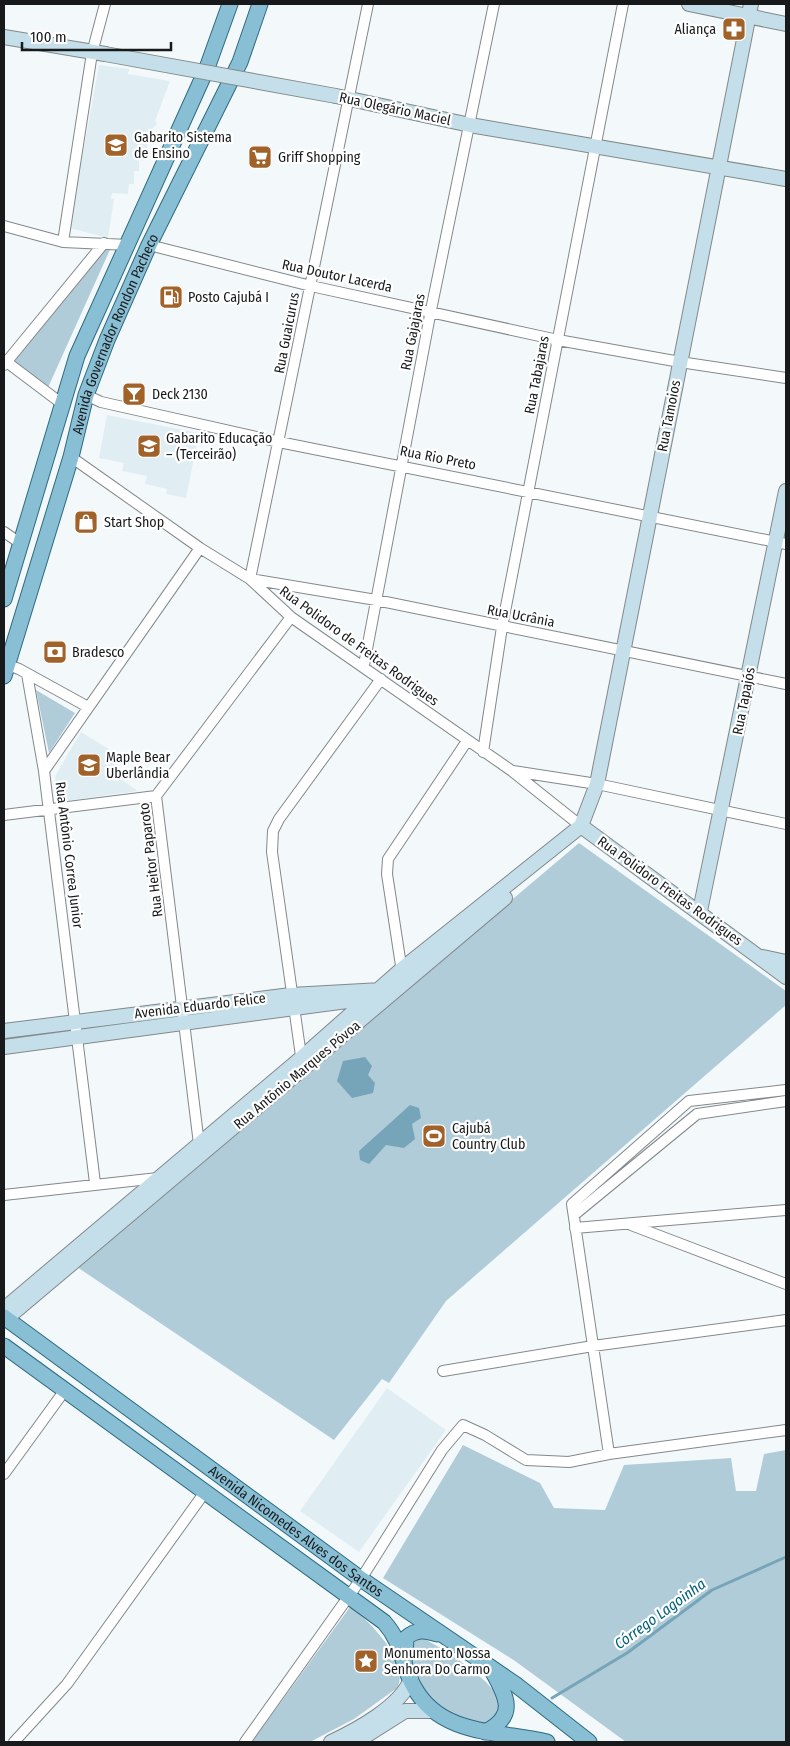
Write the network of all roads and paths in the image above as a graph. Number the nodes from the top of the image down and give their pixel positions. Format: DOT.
graph roads {
  1 [pos="105,4"];
  2 [pos="230,4"];
  3 [pos="260,4"];
  4 [pos="368,4"];
  5 [pos="494,4"];
  6 [pos="623,4"];
  7 [pos="689,4"];
  8 [pos="750,10"];
  9 [pos="786,24"];
  10 [pos="4,37"];
  11 [pos="98,54"];
  12 [pos="342,98"];
  13 [pos="470,125"];
  14 [pos="595,148"];
  15 [pos="718,168"];
  16 [pos="786,179"];
  17 [pos="4,226"];
  18 [pos="63,242"];
  19 [pos="104,243"];
  20 [pos="129,245"];
  21 [pos="149,245"];
  22 [pos="311,286"];
  23 [pos="431,310"];
  24 [pos="558,340"];
  25 [pos="4,362"];
  26 [pos="680,362"];
  27 [pos="786,378"];
  28 [pos="86,395"];
  29 [pos="61,403"];
  30 [pos="279,442"];
  31 [pos="70,457"];
  32 [pos="402,465"];
  33 [pos="528,490"];
  34 [pos="786,491"];
  35 [pos="649,516"];
  36 [pos="4,532"];
  37 [pos="20,543"];
  38 [pos="781,543"];
  39 [pos="200,548"];
  40 [pos="250,579"];
  41 [pos="4,599"];
  42 [pos="376,600"];
  43 [pos="291,617"];
  44 [pos="502,627"];
  45 [pos="624,651"];
  46 [pos="364,665"];
  47 [pos="6,671"];
  48 [pos="28,674"];
  49 [pos="748,677"];
  50 [pos="381,678"];
  51 [pos="786,684"];
  52 [pos="88,707"];
  53 [pos="467,741"];
  54 [pos="483,752"];
  55 [pos="44,771"];
  56 [pos="512,771"];
  57 [pos="597,784"];
  58 [pos="156,796"];
  59 [pos="50,810"];
  60 [pos="722,812"];
  61 [pos="4,815"];
  62 [pos="786,824"];
  63 [pos="583,827"];
  64 [pos="700,911"];
  65 [pos="758,956"];
  66 [pos="786,962"];
  67 [pos="402,969"];
  68 [pos="786,977"];
  69 [pos="387,993"];
  70 [pos="292,1002"];
  71 [pos="184,1008"];
  72 [pos="76,1022"];
  73 [pos="186,1023"];
  74 [pos="4,1032"];
  75 [pos="78,1038"];
  76 [pos="4,1048"];
  77 [pos="302,1064"];
  78 [pos="786,1090"];
  79 [pos="726,1097"];
  80 [pos="689,1101"];
  81 [pos="786,1101"];
  82 [pos="726,1110"];
  83 [pos="697,1114"];
  84 [pos="200,1144"];
  85 [pos="158,1178"];
  86 [pos="95,1183"];
  87 [pos="4,1195"];
  88 [pos="154,1195"];
  89 [pos="786,1210"];
  90 [pos="574,1215"];
  91 [pos="628,1224"];
  92 [pos="575,1228"];
  93 [pos="786,1284"];
  94 [pos="5,1315"];
  95 [pos="786,1320"];
  96 [pos="4,1346"];
  97 [pos="593,1346"];
  98 [pos="443,1370"];
  99 [pos="65,1390"];
  100 [pos="786,1430"];
  101 [pos="609,1454"];
  102 [pos="4,1474"];
  103 [pos="205,1492"];
  104 [pos="361,1579"];
  105 [pos="349,1596"];
  106 [pos="440,1635"];
  107 [pos="405,1660"];
  108 [pos="490,1668"];
  109 [pos="411,1679"];
  110 [pos="430,1710"];
  111 [pos="485,1732"];
  112 [pos="14,1742"];
  113 [pos="246,1742"];
  114 [pos="330,1742"];
  115 [pos="356,1742"];
  116 [pos="547,1742"];
  117 [pos="589,1742"];
  1 -- 11 [label="street"];
  2 -- 20 [label="main road, Avenida Governador Rondon Pacheco"];
  3 -- 21 [label="main road, Avenida Governador Rondon Pacheco"];
  4 -- 12 [label="street, Rua Guaicurus"];
  5 -- 13 [label="street, Rua Gajajaras"];
  6 -- 14 [label="street, Rua Tabajaras"];
  7 -- 8 [label="street"];
  8 -- 9 [label="street"];
  8 -- 15 [label="street, Rua Tamoios"];
  10 -- 11 [label="street, Rua Olegário Maciel"];
  11 -- 12 [label="street, Rua Olegário Maciel, bridge"];
  11 -- 18 [label="street"];
  12 -- 13 [label="street, Rua Olegário Maciel"];
  12 -- 22 [label="street, Rua Guaicurus"];
  13 -- 14 [label="street, Rua Olegário Maciel"];
  13 -- 23 [label="street, Rua Gajajaras"];
  14 -- 15 [label="street, Rua Olegário Maciel"];
  14 -- 24 [label="street, Rua Tabajaras"];
  15 -- 16 [label="street, Rua Olegário Maciel"];
  15 -- 26 [label="street, Rua Tamoios"];
  17 -- 18 [label="street"];
  18 -- 19 [label="street"];
  19 -- 20 [label="street"];
  19 -- 25 [label="street"];
  20 -- 29 [label="main road, Avenida Governador Rondon Pacheco"];
  21 -- 22 [label="street, Rua Doutor Lacerda"];
  21 -- 28 [label="main road, Avenida Governador Rondon Pacheco"];
  22 -- 23 [label="street, Rua Doutor Lacerda"];
  22 -- 30 [label="street, Rua Guaicurus"];
  23 -- 24 [label="street, Rua Doutor Lacerda"];
  23 -- 32 [label="street, Rua Gajajaras"];
  24 -- 26 [label="street, Rua Doutor Lacerda"];
  24 -- 33 [label="street, Rua Tabajaras"];
  25 -- 29 [label="street"];
  26 -- 27 [label="street, Rua Doutor Lacerda"];
  26 -- 35 [label="street, Rua Tamoios"];
  28 -- 30 [label="street, Rua Rio Preto"];
  28 -- 31 [label="main road, Avenida Governador Rondon Pacheco"];
  29 -- 37 [label="main road, Avenida Governador Rondon Pacheco"];
  30 -- 32 [label="street, Rua Rio Preto"];
  30 -- 40 [label="street, Rua Guaicurus"];
  31 -- 39 [label="street, Rua Polidoro de Freitas Rodrigues"];
  31 -- 47 [label="main road, Avenida Governador Rondon Pacheco"];
  32 -- 33 [label="street, Rua Rio Preto"];
  32 -- 42 [label="street, Rua Gajajaras"];
  33 -- 35 [label="street, Rua Rio Preto"];
  33 -- 44 [label="street, Rua Tabajaras"];
  34 -- 38 [label="street, Rua Tapajós"];
  35 -- 38 [label="street, Rua Rio Preto"];
  35 -- 45 [label="street, Rua Tamoios"];
  36 -- 37 [label="street"];
  37 -- 41 [label="main road, Avenida Governador Rondon Pacheco"];
  38 -- 49 [label="street, Rua Tapajós"];
  39 -- 40 [label="street, Rua Polidoro de Freitas Rodrigues"];
  39 -- 52 [label="street, Rua Antônio Correa Junior"];
  40 -- 42 [label="street, Rua Ucrânia"];
  40 -- 43 [label="street, Rua Polidoro de Freitas Rodrigues"];
  42 -- 44 [label="street, Rua Ucrânia"];
  42 -- 46 [label="street, Rua Gajajaras"];
  43 -- 46 [label="street, Rua Polidoro de Freitas Rodrigues"];
  43 -- 58 [label="street, Rua Heitor Paparoto"];
  44 -- 45 [label="street, Rua Ucrânia"];
  44 -- 54 [label="street, Rua Tabajaras"];
  45 -- 49 [label="street, Rua Ucrânia"];
  45 -- 57 [label="street, Rua Tamoios"];
  46 -- 50 [label="street, Rua Polidoro de Freitas Rodrigues"];
  47 -- 48 [label="street"];
  48 -- 52 [label="street"];
  48 -- 55 [label="street"];
  49 -- 51 [label="street, Rua Ucrânia"];
  49 -- 60 [label="street, Rua Tapajós"];
  50 -- 53 [label="street, Rua Polidoro de Freitas Rodrigues"];
  50 -- 70 [label="street"];
  52 -- 55 [label="street, Rua Antônio Correa Junior"];
  53 -- 54 [label="street, Rua Polidoro de Freitas Rodrigues"];
  53 -- 67 [label="street"];
  54 -- 56 [label="street, Rua Polidoro de Freitas Rodrigues"];
  55 -- 59 [label="street, Rua Antônio Correa Junior"];
  56 -- 57 [label="street"];
  56 -- 63 [label="street, Rua Polidoro de Freitas Rodrigues"];
  57 -- 60 [label="street"];
  57 -- 63 [label="street, Rua Tamoios"];
  58 -- 59 [label="street"];
  58 -- 71 [label="street, Rua Heitor Paparoto"];
  59 -- 61 [label="street"];
  59 -- 72 [label="street, Rua Antônio Correa Junior"];
  60 -- 62 [label="street"];
  60 -- 64 [label="street, Rua Tapajós"];
  63 -- 64 [label="street, Rua Polidoro Freitas Rodrigues"];
  63 -- 67 [label="street, Rua Antônio Marques Póvoa"];
  63 -- 69 [label="street, Rua Antônio Marques Póvoa"];
  64 -- 65 [label="street, Rua Polidoro Freitas Rodrigues"];
  65 -- 66 [label="street, Rua Polidoro Freitas Rodrigues"];
  65 -- 68 [label="street, Rua Polidoro Freitas Rodrigues"];
  67 -- 69 [label="street, Rua Antônio Marques Póvoa"];
  67 -- 69 [label="street"];
  69 -- 70 [label="street, Avenida Eduardo Felice"];
  69 -- 77 [label="street, Rua Antônio Marques Póvoa"];
  70 -- 71 [label="street, Avenida Eduardo Felice"];
  70 -- 73 [label="street, Avenida Eduardo Felice"];
  70 -- 77 [label="street"];
  71 -- 72 [label="street, Avenida Eduardo Felice"];
  71 -- 73 [label="street, Rua Heitor Paparoto"];
  72 -- 74 [label="street, Avenida Eduardo Felice"];
  72 -- 75 [label="street, Rua Antônio Correa Junior"];
  73 -- 75 [label="street, Avenida Eduardo Felice"];
  73 -- 84 [label="street, Rua Heitor Paparoto"];
  75 -- 76 [label="street, Avenida Eduardo Felice"];
  75 -- 86 [label="street, Rua Antônio Correa Junior"];
  77 -- 84 [label="street, Rua Antônio Marques Póvoa"];
  77 -- 88 [label="street, Rua Antônio Marques Póvoa"];
  78 -- 79 [label="street"];
  79 -- 80 [label="street"];
  79 -- 82 [label="street"];
  80 -- 83 [label="street"];
  80 -- 90 [label="street"];
  81 -- 82 [label="street"];
  82 -- 83 [label="street"];
  83 -- 90 [label="street"];
  84 -- 85 [label="street, Rua Antônio Marques Póvoa"];
  85 -- 86 [label="street"];
  85 -- 88 [label="street"];
  85 -- 94 [label="street, Rua Antônio Marques Póvoa"];
  86 -- 87 [label="street"];
  88 -- 94 [label="street, Rua Antônio Marques Póvoa"];
  89 -- 91 [label="street"];
  90 -- 92 [label="street"];
  91 -- 92 [label="street"];
  91 -- 93 [label="street"];
  92 -- 97 [label="street"];
  94 -- 104 [label="main road, Avenida Nicomedes Alves dos Santos"];
  95 -- 97 [label="street"];
  96 -- 99 [label="main road, Avenida Nicomedes Alves dos Santos"];
  97 -- 98 [label="street"];
  97 -- 101 [label="street"];
  99 -- 102 [label="street"];
  99 -- 103 [label="main road, Avenida Nicomedes Alves dos Santos"];
  100 -- 101 [label="street"];
  101 -- 104 [label="street"];
  103 -- 105 [label="main road, Avenida Nicomedes Alves dos Santos"];
  103 -- 112 [label="street"];
  104 -- 105 [label="street"];
  104 -- 106 [label="main road, Avenida Nicomedes Alves dos Santos"];
  105 -- 107 [label="main road, Avenida Nicomedes Alves dos Santos"];
  105 -- 113 [label="street"];
  106 -- 107 [label="main road"];
  106 -- 108 [label="main road, Avenida Nicomedes Alves dos Santos"];
  107 -- 109 [label="main road, Avenida Nicomedes Alves dos Santos"];
  108 -- 111 [label="main road"];
  108 -- 117 [label="main road, Avenida Nicomedes Alves dos Santos"];
  109 -- 110 [label="main road, Avenida Nicomedes Alves dos Santos"];
  109 -- 114 [label="street"];
  110 -- 111 [label="main road, Avenida Nicomedes Alves dos Santos"];
  110 -- 115 [label="street"];
  111 -- 116 [label="main road, Avenida Nicomedes Alves dos Santos"];
}
